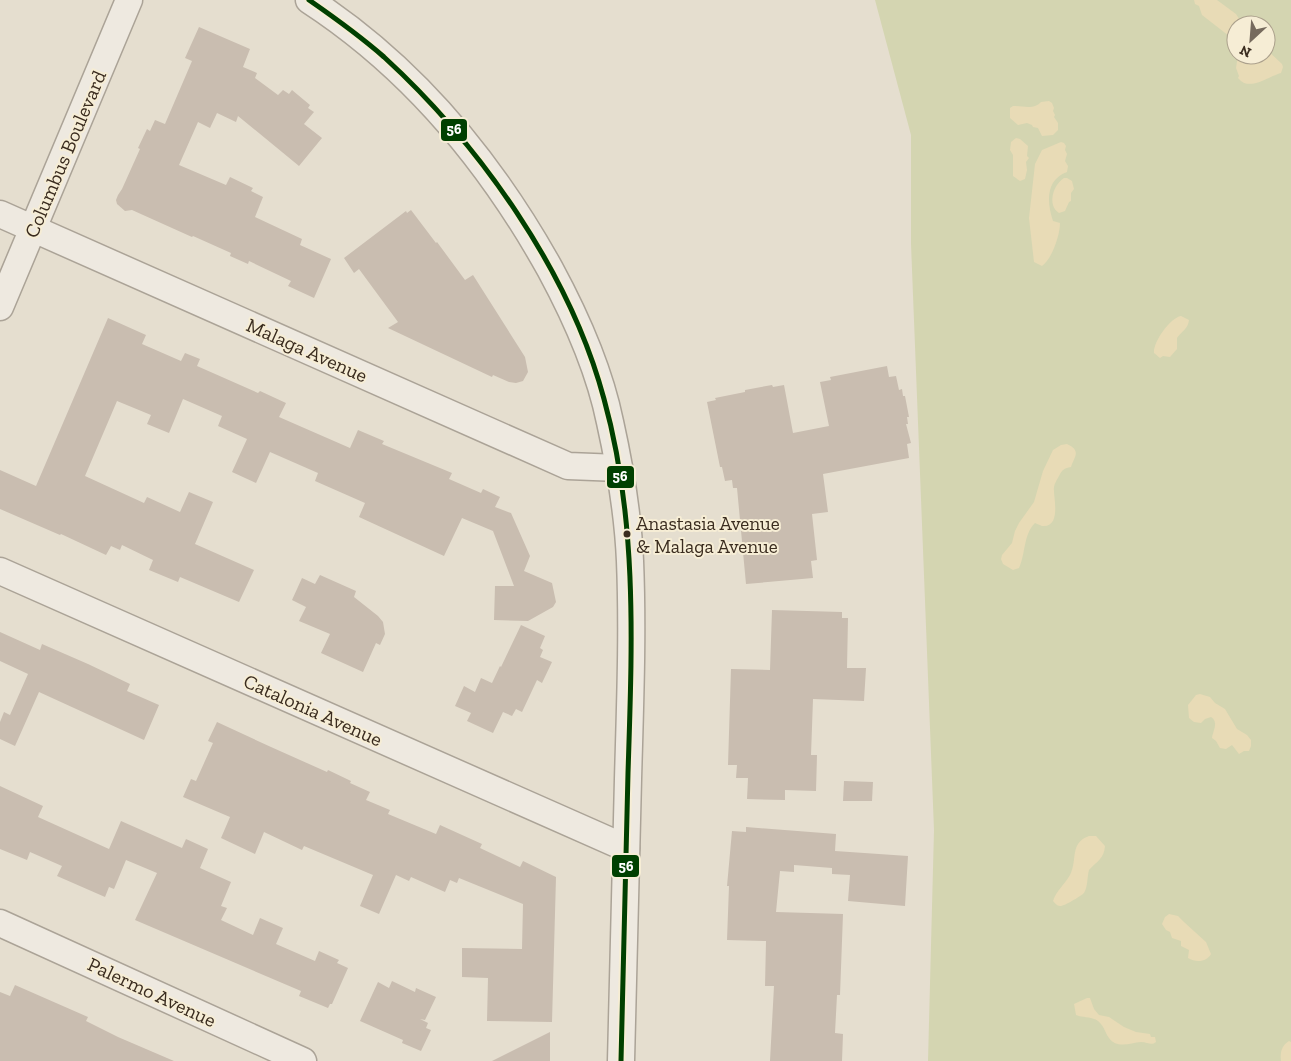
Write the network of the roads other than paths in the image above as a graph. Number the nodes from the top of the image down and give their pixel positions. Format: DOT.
graph roads {
  1 [pos="129,0"];
  2 [pos="309,0"];
  3 [pos="0,214"];
  4 [pos="33,228"];
  5 [pos="0,307"];
  6 [pos="619,468"];
  7 [pos="0,571"];
  8 [pos="626,848"];
  9 [pos="0,923"];
  10 [pos="304,1061"];
  11 [pos="622,1061"];
  1 -- 4 [label="street, Columbus Boulevard"];
  2 -- 6 [label="street"];
  3 -- 4 [label="street, Malaga Avenue"];
  4 -- 5 [label="street, Columbus Boulevard"];
  4 -- 6 [label="street, Malaga Avenue"];
  6 -- 8 [label="street"];
  7 -- 8 [label="street, Catalonia Avenue"];
  8 -- 11 [label="street"];
  9 -- 10 [label="street, Palermo Avenue"];
}
